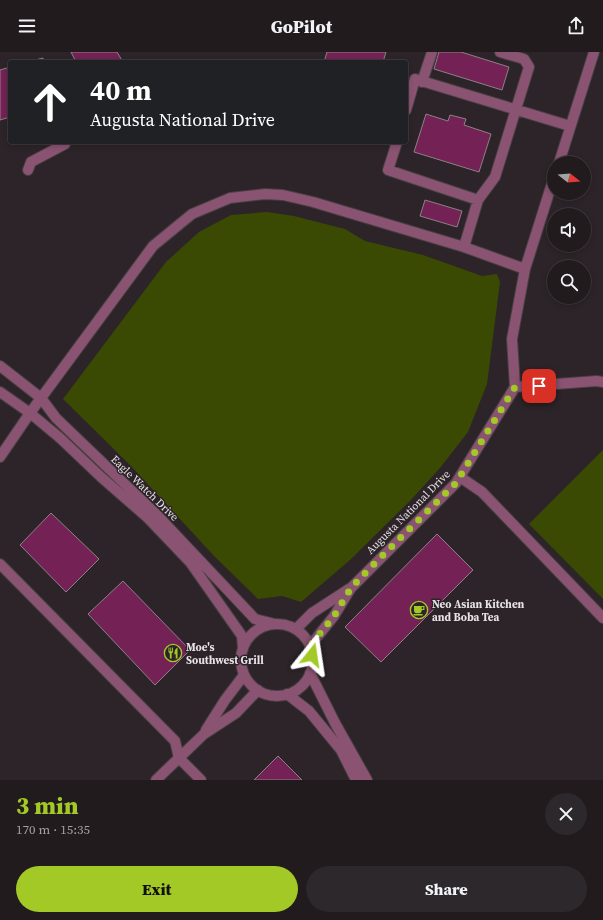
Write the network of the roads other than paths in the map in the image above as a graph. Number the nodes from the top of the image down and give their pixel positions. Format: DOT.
graph roads {
  1 [pos="432,52"];
  2 [pos="500,52"];
  3 [pos="594,52"];
  4 [pos="422,82"];
  5 [pos="408,103"];
  6 [pos="516,110"];
  7 [pos="570,126"];
  8 [pos="65,144"];
  9 [pos="395,144"];
  10 [pos="561,156"];
  11 [pos="28,170"];
  12 [pos="478,200"];
  13 [pos="547,200"];
  14 [pos="464,247"];
  15 [pos="525,269"];
  16 [pos="0,366"];
  17 [pos="603,382"];
  18 [pos="515,387"];
  19 [pos="0,392"];
  20 [pos="41,398"];
  21 [pos="30,413"];
  22 [pos="0,457"];
  23 [pos="460,477"];
  24 [pos="0,564"];
  25 [pos="351,588"];
  26 [pos="603,618"];
  27 [pos="275,624"];
  28 [pos="296,629"];
  29 [pos="310,646"];
  30 [pos="243,649"];
  31 [pos="310,673"];
  32 [pos="244,675"];
  33 [pos="258,690"];
  34 [pos="286,694"];
  35 [pos="204,734"];
  36 [pos="179,758"];
  37 [pos="156,780"];
  38 [pos="201,780"];
  39 [pos="356,780"];
  40 [pos="367,780"];
  1 -- 4 [label="street"];
  2 -- 6 [label="street"];
  3 -- 7 [label="street"];
  4 -- 5 [label="street"];
  4 -- 6 [label="street"];
  6 -- 7 [label="street"];
  6 -- 12 [label="street"];
  7 -- 10 [label="street"];
  8 -- 11 [label="street"];
  9 -- 12 [label="street"];
  12 -- 14 [label="street"];
  13 -- 15 [label="street"];
  14 -- 15 [label="street"];
  14 -- 20 [label="street"];
  15 -- 18 [label="street"];
  16 -- 20 [label="street, Eagle Watch Drive"];
  17 -- 18 [label="street"];
  18 -- 23 [label="street, Augusta National Drive"];
  19 -- 21 [label="street, Eagle Watch Drive"];
  20 -- 21 [label="street"];
  20 -- 27 [label="street, Eagle Watch Drive"];
  21 -- 22 [label="street"];
  21 -- 30 [label="street, Eagle Watch Drive"];
  23 -- 25 [label="street, Augusta National Drive"];
  23 -- 26 [label="street"];
  24 -- 36 [label="street"];
  25 -- 28 [label="street"];
  25 -- 29 [label="street"];
  27 -- 28 [label="street, Eagle Watch Drive"];
  27 -- 30 [label="street"];
  28 -- 29 [label="street"];
  29 -- 31 [label="street"];
  30 -- 32 [label="street, Eagle Watch Drive"];
  31 -- 34 [label="street"];
  31 -- 40 [label="street"];
  32 -- 33 [label="street"];
  32 -- 35 [label="street"];
  33 -- 34 [label="street"];
  33 -- 35 [label="street"];
  34 -- 39 [label="street"];
  35 -- 36 [label="street"];
  36 -- 37 [label="street"];
  36 -- 38 [label="street"];
}
